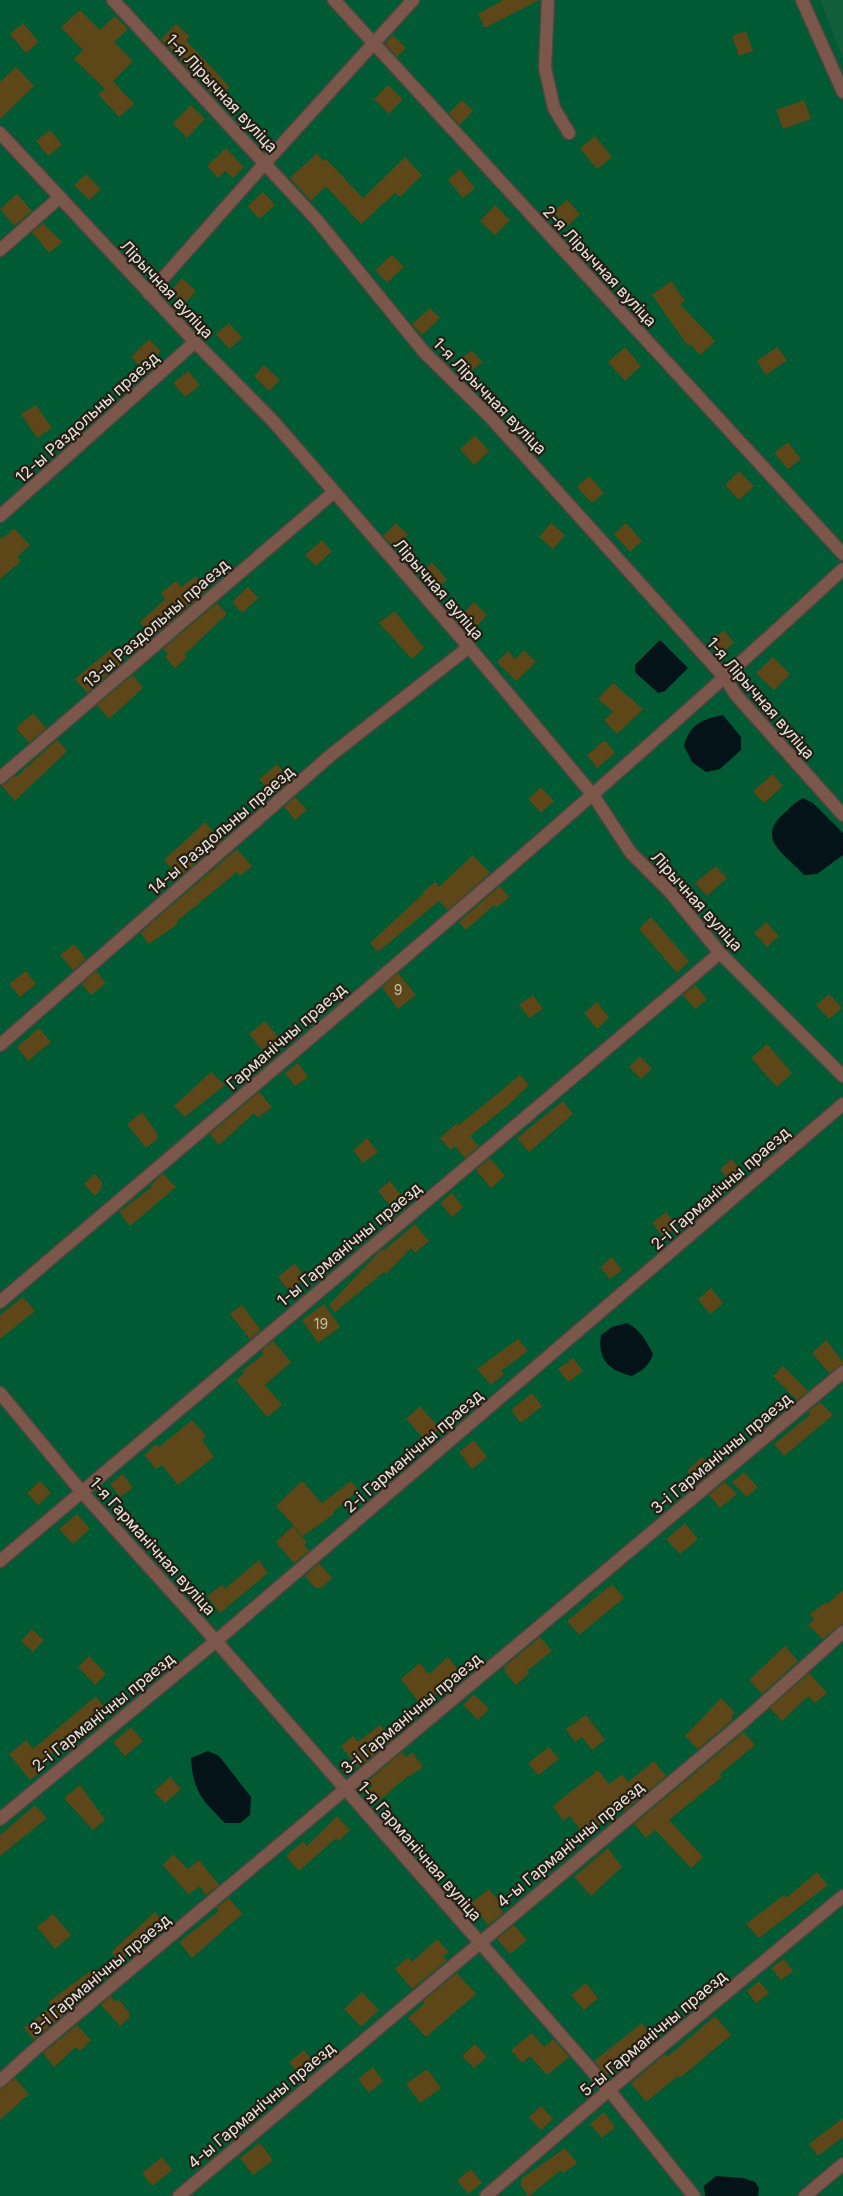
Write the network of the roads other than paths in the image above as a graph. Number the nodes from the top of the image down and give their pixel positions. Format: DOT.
graph roads {
  1 [pos="113,0"];
  2 [pos="334,0"];
  3 [pos="413,0"];
  4 [pos="548,0"];
  5 [pos="802,0"];
  6 [pos="374,44"];
  7 [pos="843,92"];
  8 [pos="0,133"];
  9 [pos="569,133"];
  10 [pos="265,163"];
  11 [pos="60,198"];
  12 [pos="0,250"];
  13 [pos="149,294"];
  14 [pos="195,342"];
  15 [pos="334,492"];
  16 [pos="0,516"];
  17 [pos="843,554"];
  18 [pos="843,569"];
  19 [pos="468,647"];
  20 [pos="725,678"];
  21 [pos="0,778"];
  22 [pos="593,795"];
  23 [pos="843,815"];
  24 [pos="720,952"];
  25 [pos="0,1045"];
  26 [pos="843,1076"];
  27 [pos="843,1104"];
  28 [pos="0,1302"];
  29 [pos="843,1372"];
  30 [pos="0,1393"];
  31 [pos="81,1491"];
  32 [pos="0,1560"];
  33 [pos="843,1632"];
  34 [pos="216,1641"];
  35 [pos="345,1790"];
  36 [pos="0,1819"];
  37 [pos="843,1896"];
  38 [pos="478,1943"];
  39 [pos="0,2081"];
  40 [pos="609,2090"];
  41 [pos="843,2164"];
  42 [pos="179,2196"];
  43 [pos="486,2196"];
  44 [pos="694,2196"];
  45 [pos="805,2196"];
  1 -- 10 [label="lane, 1-я Лірычная вуліца"];
  2 -- 6 [label="lane, 2-я Лірычная вуліца"];
  3 -- 6 [label="lane"];
  4 -- 9 [label="lane"];
  5 -- 7 [label="lane"];
  6 -- 10 [label="lane"];
  6 -- 17 [label="lane, 2-я Лірычная вуліца"];
  8 -- 11 [label="lane, Лірычная вуліца"];
  10 -- 13 [label="lane"];
  10 -- 20 [label="lane, 1-я Лірычная вуліца"];
  11 -- 12 [label="lane"];
  11 -- 13 [label="lane, Лірычная вуліца"];
  13 -- 14 [label="lane, Лірычная вуліца"];
  14 -- 15 [label="lane, Лірычная вуліца"];
  14 -- 16 [label="lane, 12-ы Раздольны праезд"];
  15 -- 19 [label="lane, Лірычная вуліца"];
  15 -- 21 [label="lane, 13-ы Раздольны праезд"];
  18 -- 20 [label="lane, Гарманічны праезд"];
  19 -- 22 [label="lane, Лірычная вуліца"];
  19 -- 25 [label="lane, 14-ы Раздольны праезд"];
  20 -- 22 [label="lane, Гарманічны праезд"];
  20 -- 23 [label="lane, 1-я Лірычная вуліца"];
  22 -- 24 [label="lane, Лірычная вуліца"];
  22 -- 28 [label="lane, Гарманічны праезд"];
  24 -- 26 [label="lane, Лірычная вуліца"];
  24 -- 31 [label="lane, 1-ы Гарманічны праезд"];
  27 -- 34 [label="lane, 2-і Гарманічны праезд"];
  29 -- 35 [label="lane, 3-і Гарманічны праезд"];
  30 -- 31 [label="lane, 1-я Гарманічная вуліца"];
  31 -- 32 [label="lane, 1-ы Гарманічны праезд"];
  31 -- 34 [label="lane, 1-я Гарманічная вуліца"];
  33 -- 38 [label="lane, 4-ы Гарманічны праезд"];
  34 -- 35 [label="lane, 1-я Гарманічная вуліца"];
  34 -- 36 [label="lane, 2-і Гарманічны праезд"];
  35 -- 38 [label="lane, 1-я Гарманічная вуліца"];
  35 -- 39 [label="lane, 3-і Гарманічны праезд"];
  37 -- 40 [label="lane, 5-ы Гарманічны праезд"];
  38 -- 40 [label="lane, 1-я Гарманічная вуліца"];
  38 -- 42 [label="lane, 4-ы Гарманічны праезд"];
  40 -- 43 [label="lane, 5-ы Гарманічны праезд"];
  40 -- 44 [label="lane, 1-я Гарманічная вуліца"];
  41 -- 45 [label="lane"];
}
